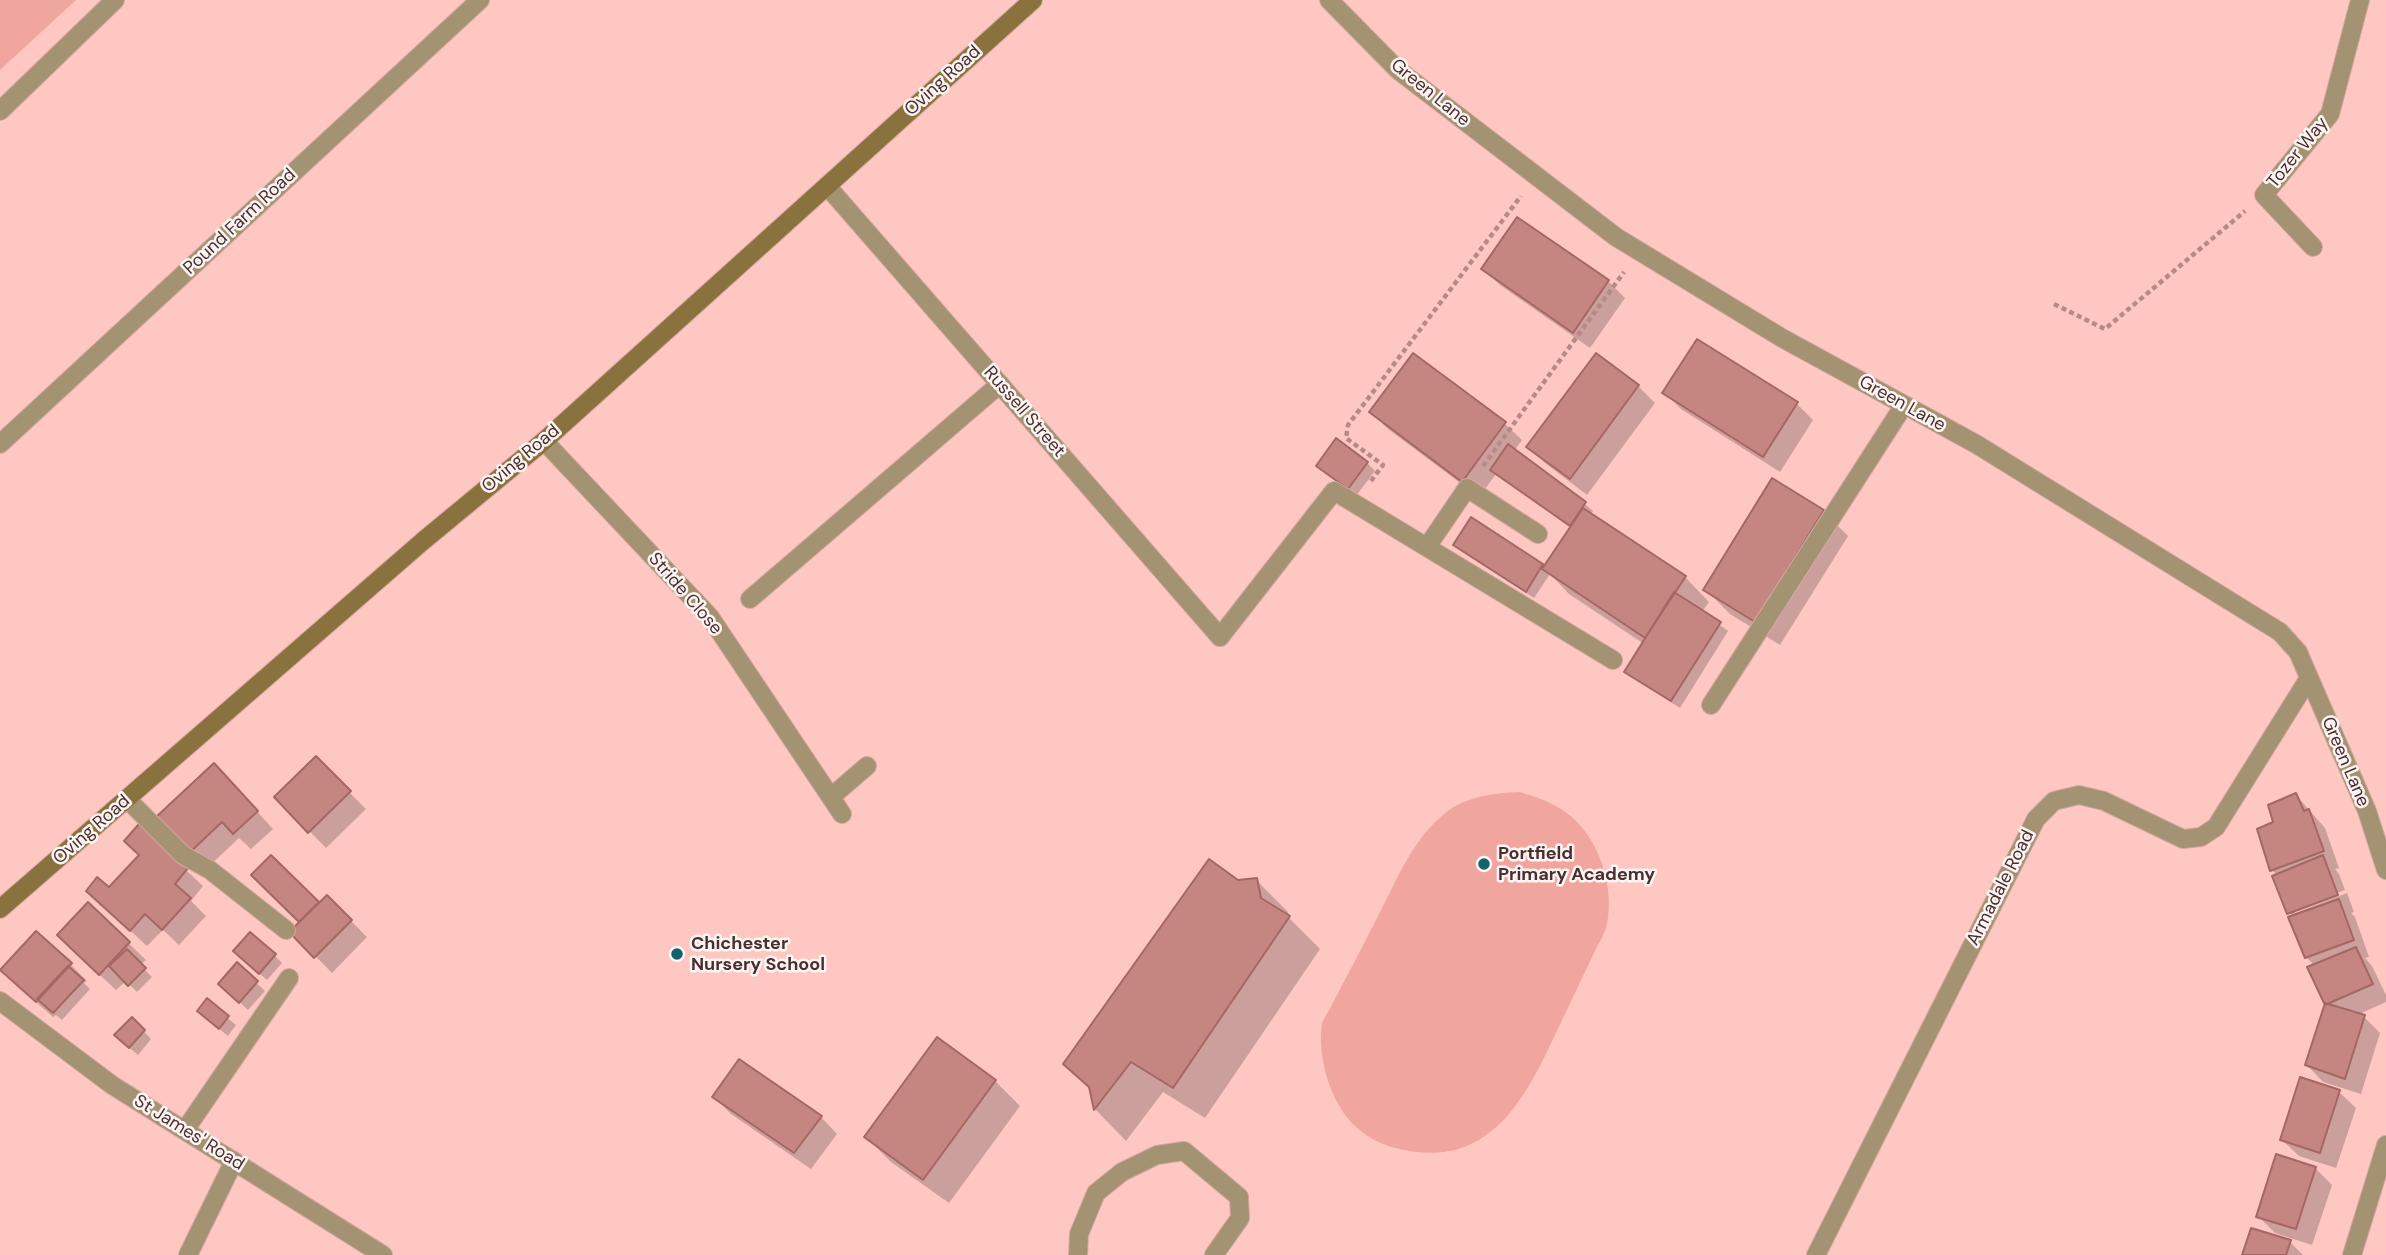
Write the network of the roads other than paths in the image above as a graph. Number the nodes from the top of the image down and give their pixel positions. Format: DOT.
graph roads {
  1 [pos="115,0"];
  2 [pos="480,0"];
  3 [pos="1033,0"];
  4 [pos="1329,0"];
  5 [pos="2360,0"];
  6 [pos="0,111"];
  7 [pos="827,186"];
  8 [pos="2313,247"];
  9 [pos="1000,384"];
  10 [pos="1904,405"];
  11 [pos="544,441"];
  12 [pos="0,444"];
  13 [pos="1538,534"];
  14 [pos="1427,547"];
  15 [pos="750,599"];
  16 [pos="1613,660"];
  17 [pos="2309,678"];
  18 [pos="1711,705"];
  19 [pos="867,766"];
  20 [pos="831,797"];
  21 [pos="127,800"];
  22 [pos="842,814"];
  23 [pos="2386,870"];
  24 [pos="0,909"];
  25 [pos="286,930"];
  26 [pos="289,978"];
  27 [pos="0,1001"];
  28 [pos="185,1130"];
  29 [pos="2386,1145"];
  30 [pos="234,1161"];
  31 [pos="188,1255"];
  32 [pos="383,1255"];
  33 [pos="1078,1255"];
  34 [pos="1214,1255"];
  35 [pos="1816,1255"];
  36 [pos="2352,1255"];
  1 -- 6 [label="street"];
  2 -- 12 [label="street, Pound Farm Road"];
  3 -- 7 [label="main road, Oving Road"];
  4 -- 10 [label="street, Green Lane"];
  5 -- 8 [label="street, Tozer Way"];
  7 -- 9 [label="street, Russell Street"];
  7 -- 11 [label="main road, Oving Road"];
  9 -- 14 [label="street, Russell Street"];
  9 -- 15 [label="street"];
  10 -- 17 [label="street, Green Lane"];
  10 -- 18 [label="street"];
  11 -- 20 [label="street, Stride Close"];
  11 -- 21 [label="main road, Oving Road"];
  13 -- 14 [label="street"];
  14 -- 16 [label="street"];
  17 -- 23 [label="street, Green Lane"];
  17 -- 35 [label="street, Armadale Road"];
  19 -- 20 [label="street"];
  20 -- 22 [label="street, Stride Close"];
  21 -- 24 [label="main road, Oving Road"];
  21 -- 25 [label="street"];
  26 -- 28 [label="street"];
  27 -- 28 [label="street, St James' Road"];
  28 -- 30 [label="street, St James' Road"];
  29 -- 36 [label="street"];
  30 -- 31 [label="street"];
  30 -- 32 [label="street, St James' Road"];
  33 -- 34 [label="street"];
}
